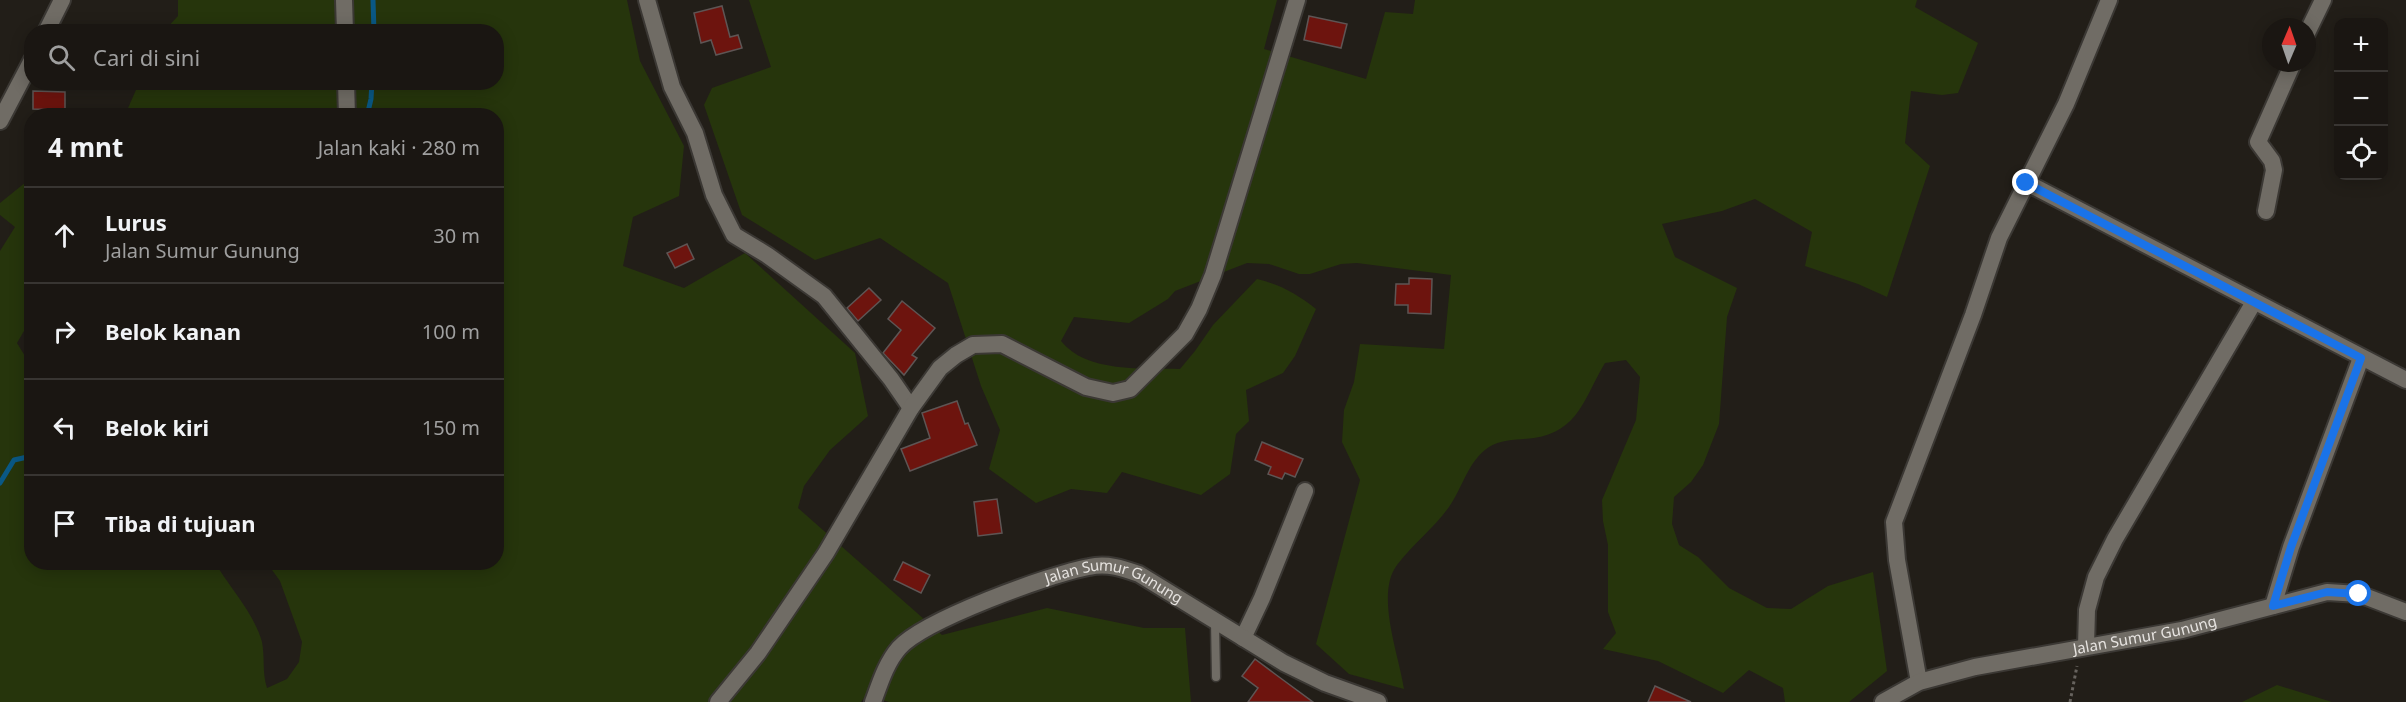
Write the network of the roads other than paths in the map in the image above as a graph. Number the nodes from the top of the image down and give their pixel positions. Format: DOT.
graph roads {
  1 [pos="62,0"];
  2 [pos="344,0"];
  3 [pos="646,0"];
  4 [pos="1298,0"];
  5 [pos="2109,0"];
  6 [pos="2323,0"];
  7 [pos="2314,18"];
  8 [pos="50,24"];
  9 [pos="345,24"];
  10 [pos="2289,72"];
  11 [pos="24,75"];
  12 [pos="346,90"];
  13 [pos="347,108"];
  14 [pos="0,121"];
  15 [pos="2026,183"];
  16 [pos="2266,211"];
  17 [pos="2254,302"];
  18 [pos="2361,358"];
  19 [pos="2406,380"];
  20 [pos="910,408"];
  21 [pos="1305,491"];
  22 [pos="2273,606"];
  23 [pos="2406,612"];
  24 [pos="1215,622"];
  25 [pos="1243,638"];
  26 [pos="2079,647"];
  27 [pos="1216,677"];
  28 [pos="1919,682"];
  29 [pos="718,702"];
  30 [pos="873,702"];
  31 [pos="1378,702"];
  32 [pos="1883,702"];
  1 -- 8 [label="street"];
  2 -- 9 [label="street"];
  3 -- 20 [label="street"];
  4 -- 20 [label="street"];
  5 -- 15 [label="street"];
  6 -- 7 [label="street"];
  10 -- 16 [label="street"];
  11 -- 14 [label="street"];
  12 -- 13 [label="street"];
  15 -- 17 [label="street"];
  15 -- 28 [label="street"];
  17 -- 18 [label="street"];
  17 -- 26 [label="street"];
  18 -- 19 [label="street"];
  18 -- 22 [label="street"];
  20 -- 29 [label="street"];
  21 -- 25 [label="street"];
  22 -- 23 [label="street, Jalan Sumur Gunung"];
  22 -- 26 [label="street, Jalan Sumur Gunung"];
  24 -- 25 [label="street, Jalan Sumur Gunung"];
  24 -- 27 [label="lane"];
  24 -- 30 [label="street, Jalan Sumur Gunung"];
  25 -- 31 [label="street, Jalan Sumur Gunung"];
  26 -- 28 [label="street, Jalan Sumur Gunung"];
  28 -- 32 [label="street, Jalan Sumur Gunung"];
}
